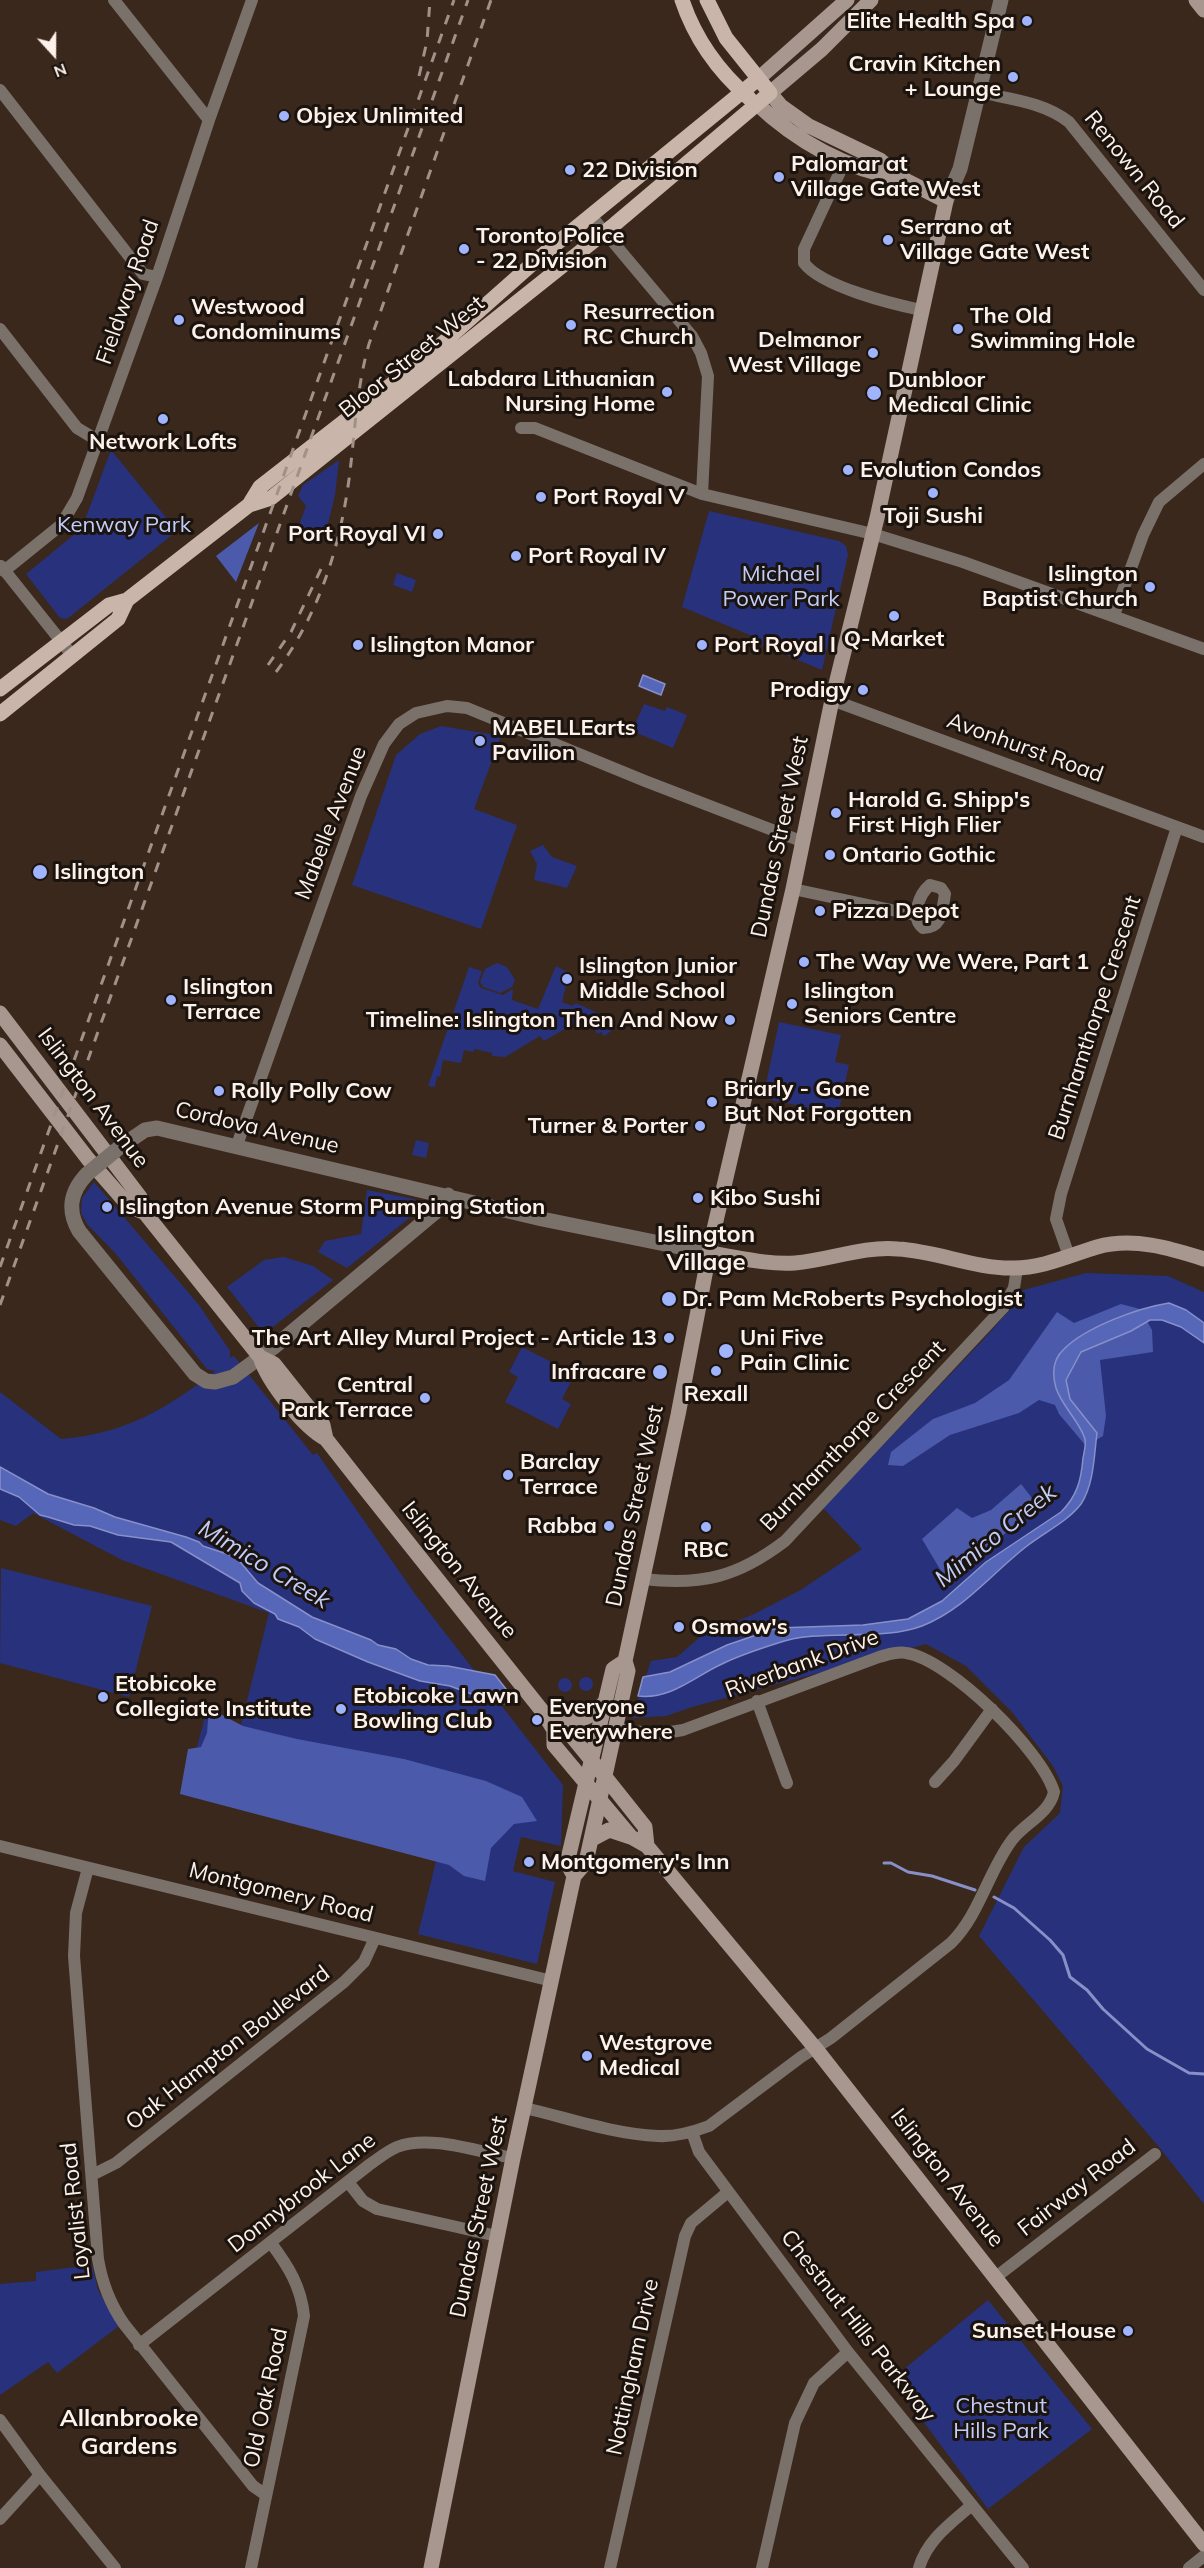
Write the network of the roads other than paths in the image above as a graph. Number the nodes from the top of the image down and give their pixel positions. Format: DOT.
graph roads {
  1 [pos="114,0"];
  2 [pos="252,0"];
  3 [pos="682,0"];
  4 [pos="707,0"];
  5 [pos="848,0"];
  6 [pos="871,0"];
  7 [pos="1001,0"];
  8 [pos="1196,0"];
  9 [pos="1204,10"];
  10 [pos="758,79"];
  11 [pos="0,90"];
  12 [pos="742,92"];
  13 [pos="979,92"];
  14 [pos="770,93"];
  15 [pos="756,104"];
  16 [pos="208,120"];
  17 [pos="845,161"];
  18 [pos="902,178"];
  19 [pos="946,201"];
  20 [pos="592,217"];
  21 [pos="604,233"];
  22 [pos="157,277"];
  23 [pos="1204,290"];
  24 [pos="921,310"];
  25 [pos="0,329"];
  26 [pos="521,428"];
  27 [pos="97,440"];
  28 [pos="1204,464"];
  29 [pos="702,494"];
  30 [pos="249,505"];
  31 [pos="873,534"];
  32 [pos="2,568"];
  33 [pos="128,600"];
  34 [pos="1114,615"];
  35 [pos="61,642"];
  36 [pos="1204,649"];
  37 [pos="72,655"];
  38 [pos="0,689"];
  39 [pos="832,700"];
  40 [pos="0,714"];
  41 [pos="1177,827"];
  42 [pos="1204,837"];
  43 [pos="801,841"];
  44 [pos="793,889"];
  45 [pos="915,915"];
  46 [pos="0,1013"];
  47 [pos="0,1046"];
  48 [pos="237,1145"];
  49 [pos="448,1195"];
  50 [pos="144,1213"];
  51 [pos="709,1253"];
  52 [pos="1069,1256"];
  53 [pos="1204,1259"];
  54 [pos="1017,1269"];
  55 [pos="260,1357"];
  56 [pos="643,1579"];
  57 [pos="625,1661"];
  58 [pos="757,1701"];
  59 [pos="604,1702"];
  60 [pos="992,1709"];
  61 [pos="543,1712"];
  62 [pos="617,1729"];
  63 [pos="554,1730"];
  64 [pos="591,1760"];
  65 [pos="606,1778"];
  66 [pos="935,1782"];
  67 [pos="586,1783"];
  68 [pos="787,1784"];
  69 [pos="601,1800"];
  70 [pos="631,1837"];
  71 [pos="592,1839"];
  72 [pos="0,1846"];
  73 [pos="647,1846"];
  74 [pos="88,1868"];
  75 [pos="573,1876"];
  76 [pos="375,1938"];
  77 [pos="552,1981"];
  78 [pos="816,2049"];
  79 [pos="525,2108"];
  80 [pos="692,2132"];
  81 [pos="1155,2154"];
  82 [pos="513,2158"];
  83 [pos="92,2175"];
  84 [pos="348,2182"];
  85 [pos="728,2192"];
  86 [pos="497,2236"];
  87 [pos="271,2243"];
  88 [pos="996,2277"];
  89 [pos="139,2345"];
  90 [pos="848,2352"];
  91 [pos="0,2420"];
  92 [pos="40,2475"];
  93 [pos="266,2495"];
  94 [pos="972,2505"];
  95 [pos="0,2519"];
  96 [pos="1204,2544"];
  97 [pos="1204,2556"];
  98 [pos="115,2568"];
  99 [pos="252,2568"];
  100 [pos="431,2568"];
  101 [pos="610,2568"];
  102 [pos="762,2568"];
  103 [pos="919,2568"];
  104 [pos="1023,2568"];
  105 [pos="1189,2568"];
  1 -- 16 [label="street"];
  2 -- 16 [label="street, Fieldway Road"];
  3 -- 12 [label="main road"];
  4 -- 10 [label="main road"];
  5 -- 10 [label="main road, Bloor Street West"];
  6 -- 14 [label="main road, Bloor Street West"];
  7 -- 13 [label="street, Dundas Street West"];
  8 -- 9 [label="main road"];
  10 -- 12 [label="main road, Bloor Street West"];
  10 -- 14 [label="main road"];
  11 -- 22 [label="street"];
  12 -- 15 [label="main road"];
  12 -- 20 [label="main road, Bloor Street West"];
  13 -- 19 [label="street, Dundas Street West"];
  13 -- 23 [label="street, Renown Road"];
  14 -- 15 [label="main road, Bloor Street West"];
  14 -- 18 [label="main road"];
  15 -- 17 [label="main road"];
  15 -- 21 [label="main road, Bloor Street West"];
  16 -- 22 [label="street, Fieldway Road"];
  17 -- 18 [label="main road"];
  17 -- 24 [label="street"];
  18 -- 19 [label="main road"];
  19 -- 24 [label="main road, Dundas Street West"];
  20 -- 21 [label="street"];
  20 -- 30 [label="main road, Bloor Street West"];
  21 -- 29 [label="street"];
  21 -- 30 [label="main road, Bloor Street West"];
  22 -- 27 [label="street, Fieldway Road"];
  24 -- 31 [label="main road, Dundas Street West"];
  25 -- 27 [label="street"];
  26 -- 29 [label="street"];
  27 -- 32 [label="street, Fieldway Road"];
  28 -- 34 [label="street"];
  29 -- 31 [label="street"];
  30 -- 33 [label="main road, Bloor Street West"];
  31 -- 34 [label="street"];
  31 -- 39 [label="main road, Dundas Street West"];
  32 -- 35 [label="street"];
  33 -- 35 [label="main road, Bloor Street West"];
  33 -- 37 [label="main road, Bloor Street West"];
  34 -- 36 [label="street"];
  35 -- 37 [label="street"];
  35 -- 38 [label="main road, Bloor Street West"];
  37 -- 40 [label="main road, Bloor Street West"];
  39 -- 41 [label="street, Avonhurst Road"];
  39 -- 43 [label="main road, Dundas Street West"];
  41 -- 42 [label="street, Avonhurst Road"];
  41 -- 52 [label="street, Burnhamthorpe Crescent"];
  43 -- 44 [label="main road, Dundas Street West"];
  43 -- 48 [label="street, Mabelle Avenue"];
  44 -- 45 [label="street"];
  44 -- 51 [label="main road, Dundas Street West"];
  46 -- 50 [label="main road, Islington Avenue"];
  47 -- 50 [label="main road, Islington Avenue"];
  48 -- 49 [label="street, Cordova Avenue"];
  48 -- 55 [label="street, Cordova Avenue, bridge"];
  49 -- 51 [label="street, Cordova Avenue"];
  49 -- 55 [label="street, Cordova Avenue"];
  50 -- 55 [label="main road, Islington Avenue"];
  51 -- 54 [label="main road"];
  51 -- 56 [label="main road, Dundas Street West"];
  52 -- 53 [label="main road"];
  52 -- 54 [label="main road"];
  54 -- 56 [label="street, Burnhamthorpe Crescent"];
  55 -- 61 [label="main road, Islington Avenue"];
  56 -- 57 [label="main road, Dundas Street West"];
  57 -- 59 [label="main road, Dundas Street West"];
  57 -- 62 [label="main road, Dundas Street West"];
  58 -- 60 [label="street, Riverbank Drive"];
  58 -- 62 [label="street, Riverbank Drive"];
  58 -- 68 [label="street"];
  59 -- 61 [label="main road"];
  59 -- 64 [label="main road, Dundas Street West"];
  60 -- 66 [label="street"];
  60 -- 78 [label="street, Riverbank Drive"];
  61 -- 63 [label="main road, Islington Avenue"];
  62 -- 65 [label="main road, Dundas Street West"];
  63 -- 64 [label="main road, Islington Avenue"];
  63 -- 67 [label="main road, Islington Avenue"];
  64 -- 65 [label="main road, Islington Avenue"];
  64 -- 67 [label="main road, Dundas Street West"];
  65 -- 69 [label="main road, Dundas Street West"];
  65 -- 73 [label="main road, Islington Avenue"];
  67 -- 69 [label="main road, Islington Avenue"];
  67 -- 75 [label="main road, Dundas Street West"];
  69 -- 70 [label="main road, Islington Avenue"];
  69 -- 71 [label="main road, Dundas Street West"];
  70 -- 71 [label="main road"];
  70 -- 73 [label="main road, Islington Avenue"];
  71 -- 75 [label="main road, Dundas Street West"];
  72 -- 74 [label="street, Montgomery Road"];
  73 -- 78 [label="main road, Islington Avenue"];
  74 -- 76 [label="street, Montgomery Road"];
  74 -- 83 [label="street, Loyalist Road"];
  75 -- 77 [label="main road, Dundas Street West"];
  76 -- 77 [label="street, Montgomery Road"];
  76 -- 83 [label="street, Oak Hampton Boulevard"];
  77 -- 79 [label="main road, Dundas Street West"];
  78 -- 80 [label="street, Riverbank Drive"];
  78 -- 88 [label="main road, Islington Avenue"];
  79 -- 80 [label="street, Riverbank Drive"];
  79 -- 82 [label="main road, Dundas Street West"];
  80 -- 85 [label="street, Chestnut Hills Parkway"];
  81 -- 88 [label="street, Fairway Road"];
  82 -- 84 [label="street, Donnybrook Lane"];
  82 -- 86 [label="main road, Dundas Street West"];
  83 -- 89 [label="street, Loyalist Road"];
  84 -- 86 [label="street"];
  84 -- 87 [label="street, Donnybrook Lane"];
  85 -- 90 [label="street, Chestnut Hills Parkway"];
  85 -- 101 [label="street, Nottingham Drive"];
  86 -- 100 [label="main road, Dundas Street West"];
  87 -- 89 [label="street, Donnybrook Lane"];
  87 -- 93 [label="street, Old Oak Road"];
  88 -- 96 [label="main road, Islington Avenue"];
  89 -- 93 [label="street, Loyalist Road"];
  90 -- 94 [label="street, Chestnut Hills Parkway"];
  90 -- 102 [label="street"];
  91 -- 92 [label="street"];
  92 -- 95 [label="street"];
  92 -- 98 [label="street"];
  93 -- 99 [label="street, Old Oak Road"];
  94 -- 103 [label="street"];
  94 -- 104 [label="street, Chestnut Hills Parkway"];
  97 -- 105 [label="street"];
}
